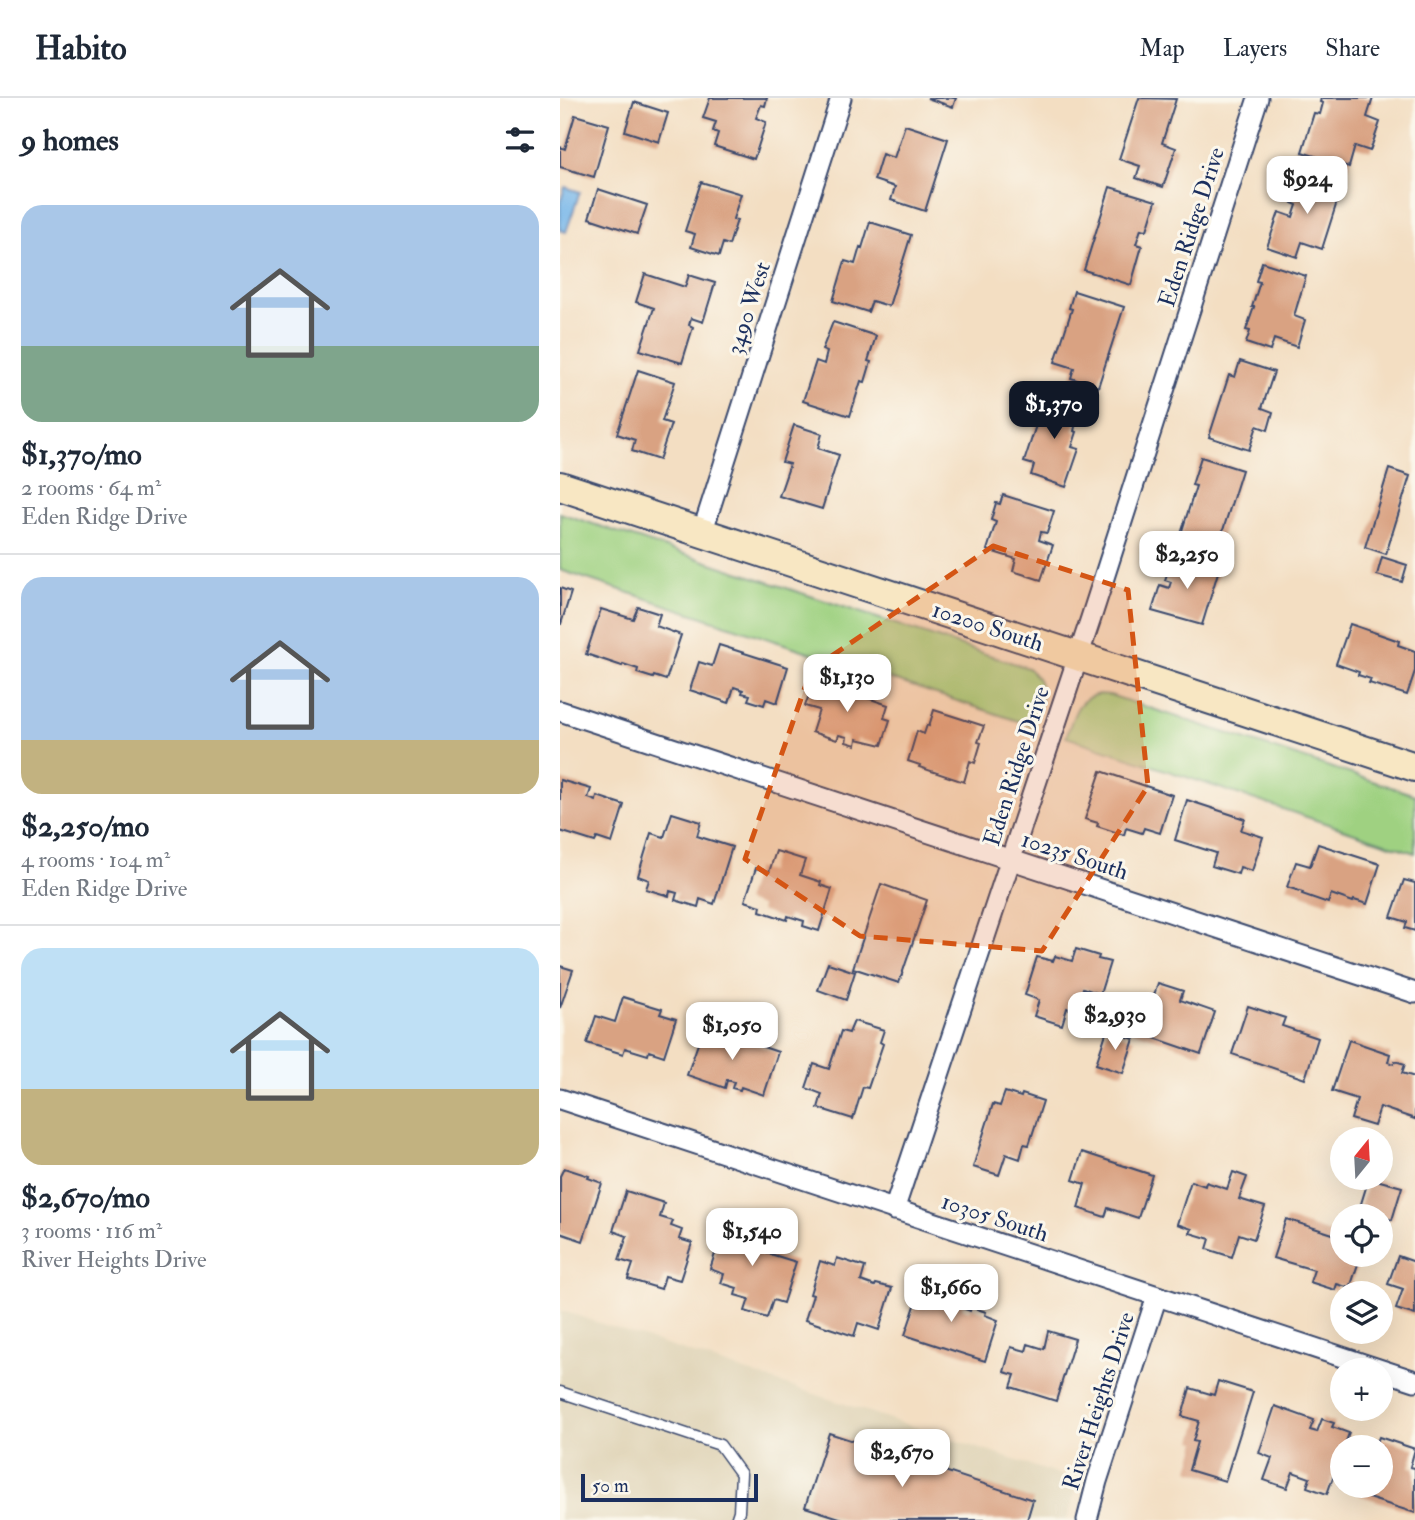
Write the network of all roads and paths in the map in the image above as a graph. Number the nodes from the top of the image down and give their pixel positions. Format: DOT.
graph roads {
  1 [pos="841,98"];
  2 [pos="1258,98"];
  3 [pos="560,486"];
  4 [pos="702,533"];
  5 [pos="1078,656"];
  6 [pos="560,711"];
  7 [pos="1415,767"];
  8 [pos="1010,860"];
  9 [pos="1415,993"];
  10 [pos="560,1099"];
  11 [pos="894,1209"];
  12 [pos="1157,1296"];
  13 [pos="1415,1381"];
  14 [pos="560,1392"];
  15 [pos="736,1520"];
  16 [pos="1087,1520"];
  1 -- 4 [label="street, 3490 West"];
  2 -- 5 [label="street, Eden Ridge Drive"];
  3 -- 4 [label="street, 10200 South"];
  4 -- 5 [label="street, 10200 South"];
  5 -- 7 [label="street, 10200 South"];
  5 -- 8 [label="street, Eden Ridge Drive"];
  6 -- 8 [label="street, 10235 South"];
  8 -- 9 [label="street, 10235 South"];
  8 -- 11 [label="street, Eden Ridge Drive"];
  10 -- 11 [label="street, 10305 South"];
  11 -- 12 [label="street, 10305 South"];
  12 -- 13 [label="street, 10305 South"];
  12 -- 16 [label="street, River Heights Drive"];
  14 -- 15 [label="lane"];
}
